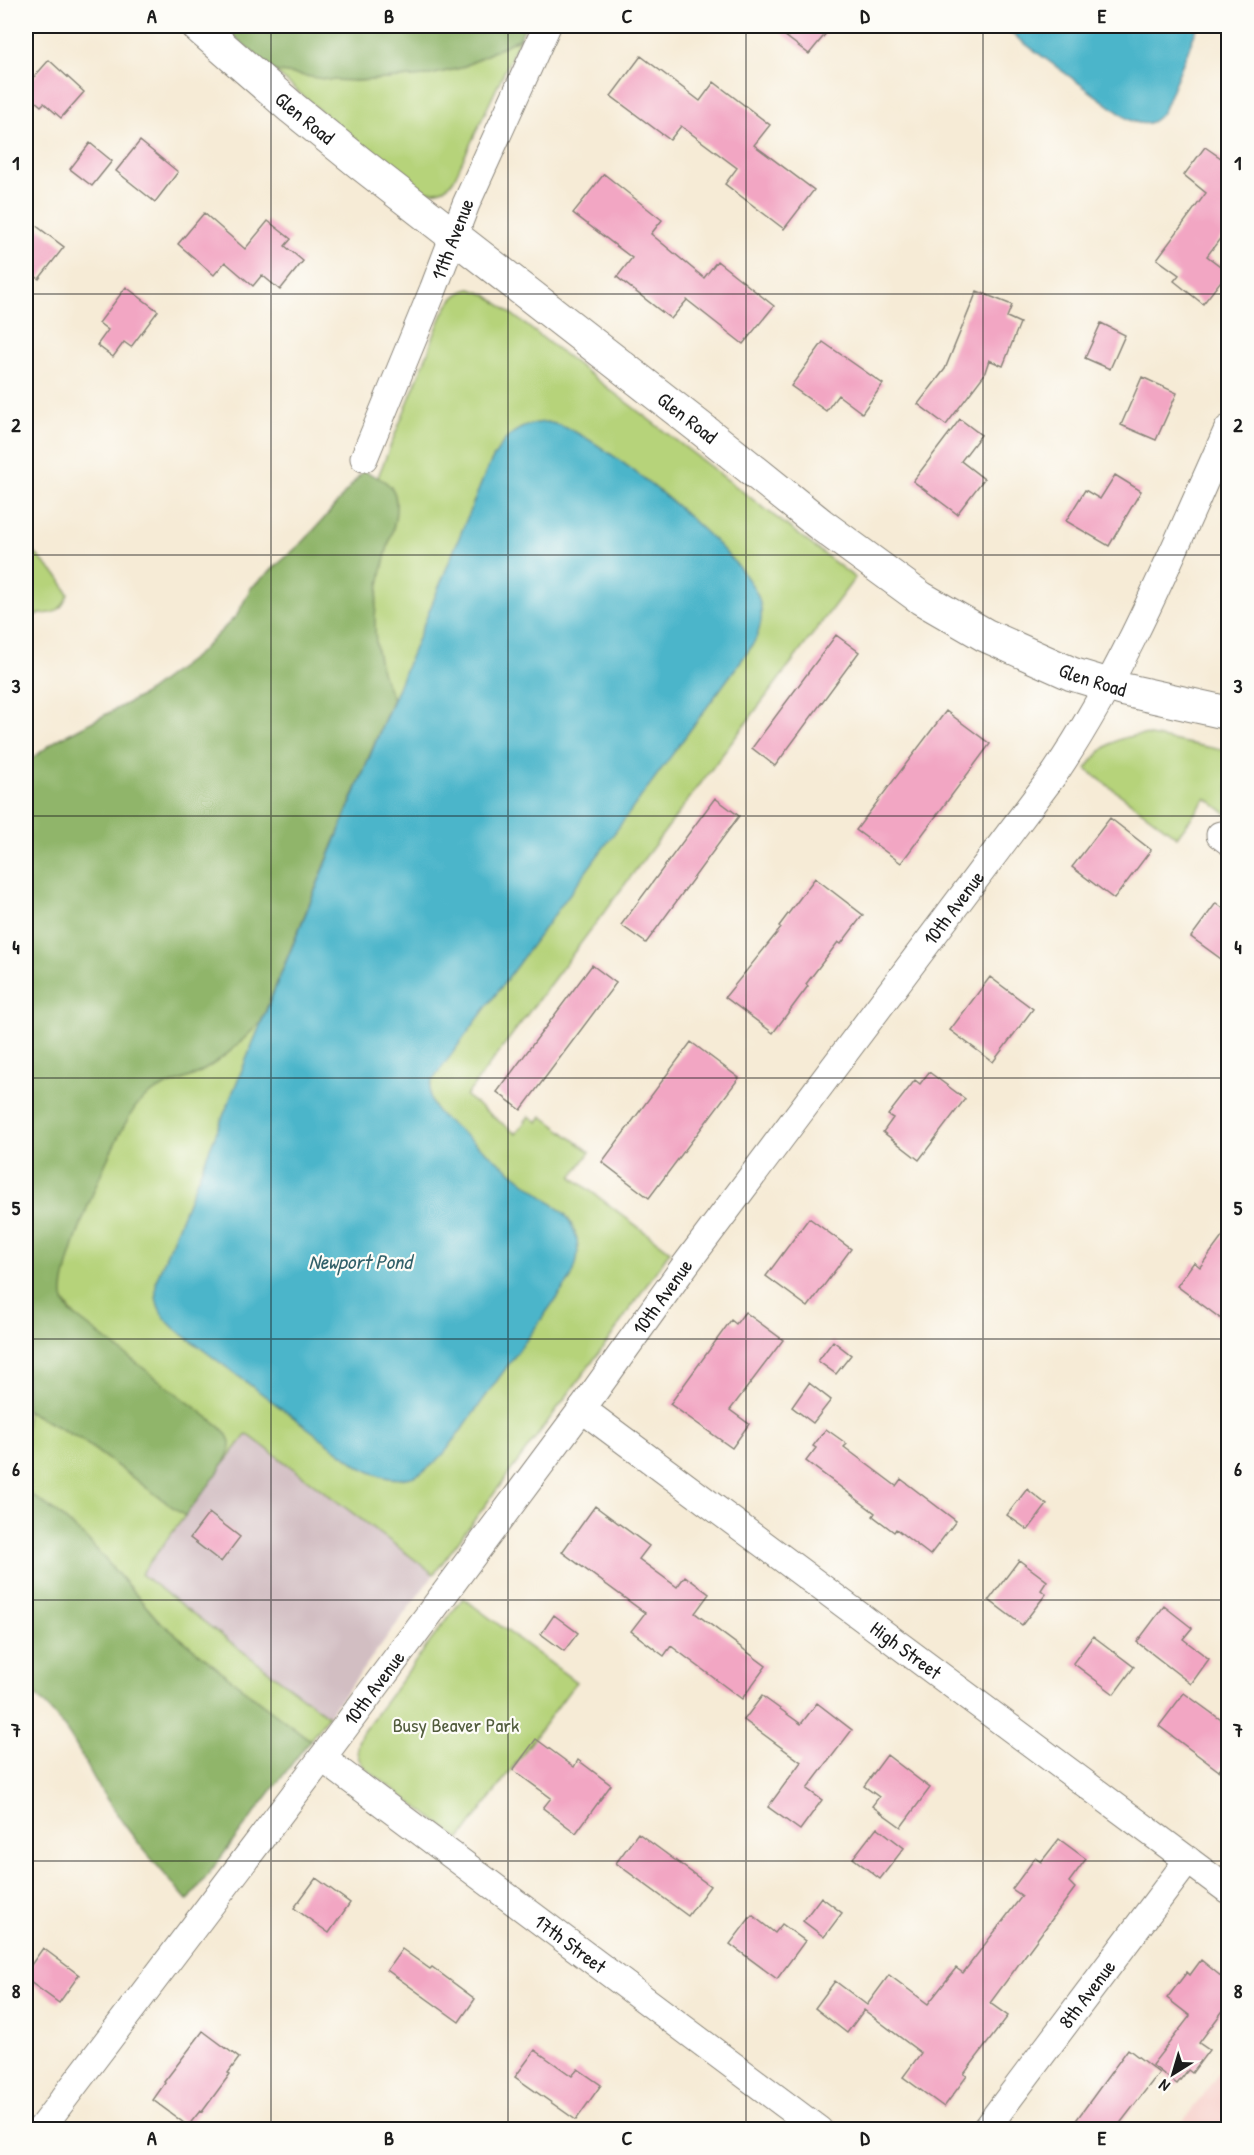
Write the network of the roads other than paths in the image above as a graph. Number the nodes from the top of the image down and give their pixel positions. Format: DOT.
graph roads {
  1 [pos="198,26"];
  2 [pos="547,26"];
  3 [pos="453,236"];
  4 [pos="1228,429"];
  5 [pos="364,458"];
  6 [pos="1108,686"];
  7 [pos="1228,713"];
  8 [pos="582,1409"];
  9 [pos="322,1758"];
  10 [pos="1188,1860"];
  11 [pos="1228,1890"];
  12 [pos="41,2123"];
  13 [pos="819,2130"];
  14 [pos="985,2130"];
  1 -- 3 [label="street, Glen Road"];
  2 -- 3 [label="street, 11th Avenue"];
  3 -- 5 [label="street, 11th Avenue"];
  3 -- 6 [label="street, Glen Road"];
  4 -- 6 [label="street, 10th Avenue"];
  6 -- 7 [label="street, Glen Road"];
  6 -- 8 [label="street, 10th Avenue"];
  8 -- 9 [label="street, 10th Avenue"];
  8 -- 10 [label="street, High Street"];
  9 -- 12 [label="street, 10th Avenue"];
  9 -- 13 [label="street, 17th Street"];
  10 -- 11 [label="street, High Street"];
  10 -- 14 [label="street, 8th Avenue"];
}
